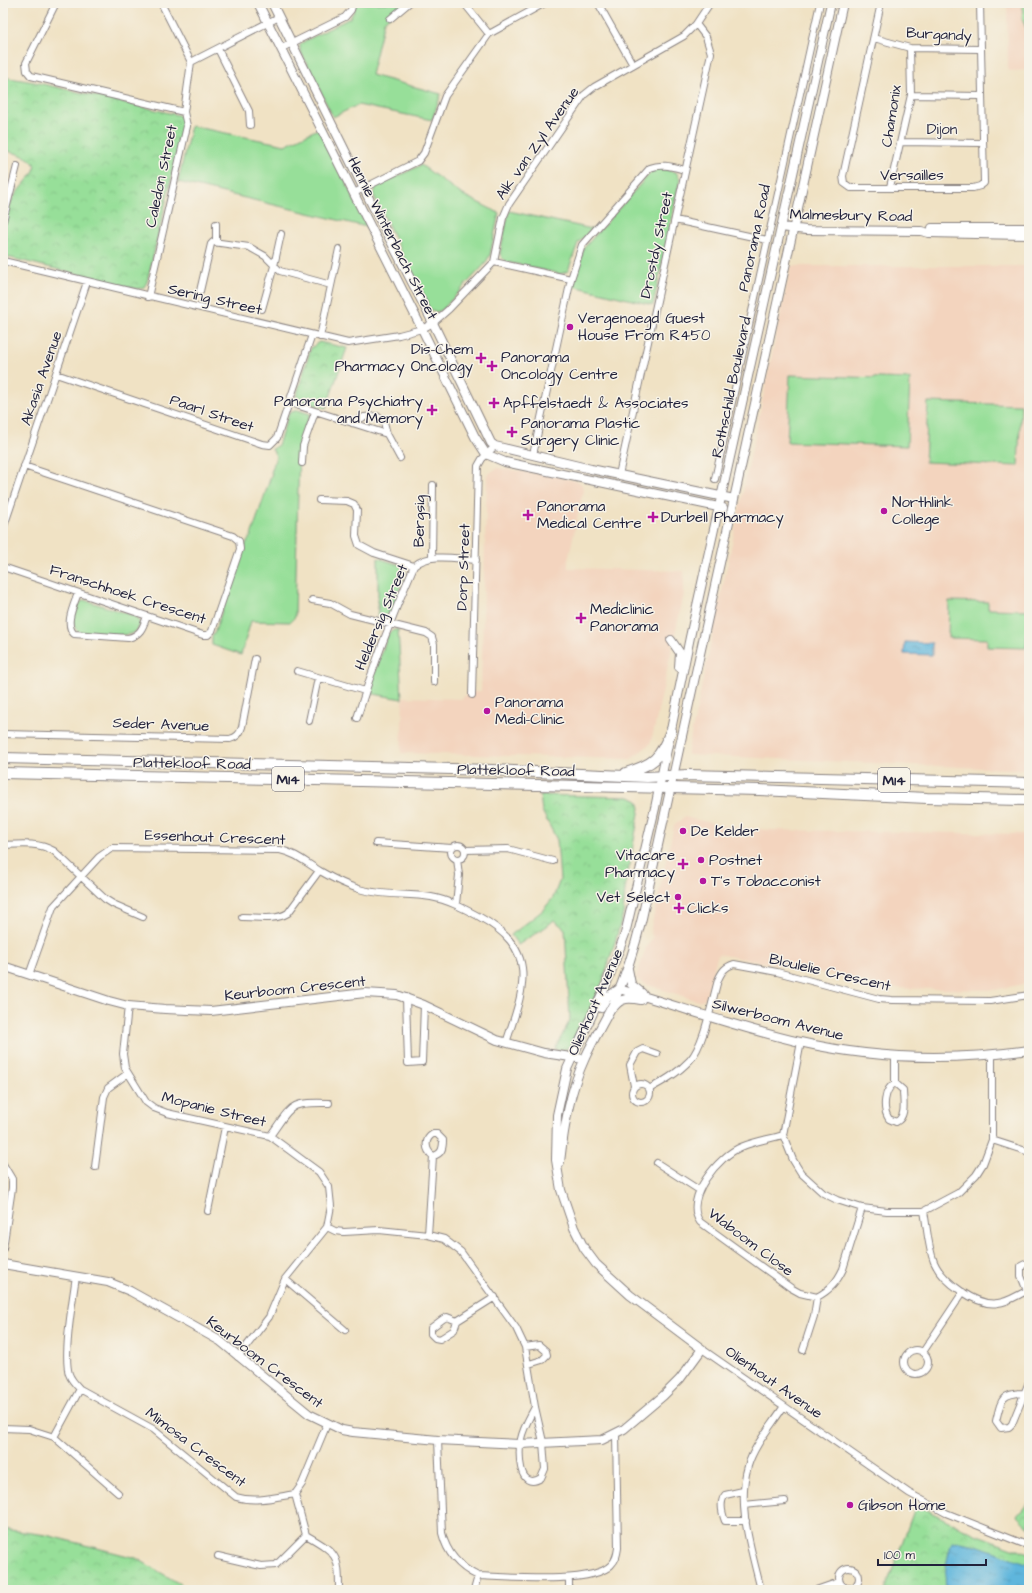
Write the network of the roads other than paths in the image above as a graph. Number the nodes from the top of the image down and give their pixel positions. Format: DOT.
graph roads {
  1 [pos="56,3"];
  2 [pos="161,3"];
  3 [pos="258,3"];
  4 [pos="272,3"];
  5 [pos="353,3"];
  6 [pos="409,3"];
  7 [pos="464,3"];
  8 [pos="545,3"];
  9 [pos="598,3"];
  10 [pos="710,3"];
  11 [pos="820,3"];
  12 [pos="830,3"];
  13 [pos="843,3"];
  14 [pos="881,3"];
  15 [pos="980,3"];
  16 [pos="279,17"];
  17 [pos="390,19"];
  18 [pos="269,23"];
  19 [pos="696,24"];
  20 [pos="489,34"];
  21 [pos="874,38"];
  22 [pos="292,43"];
  23 [pos="282,48"];
  24 [pos="910,48"];
  25 [pos="218,49"];
  26 [pos="980,49"];
  27 [pos="191,62"];
  28 [pos="634,65"];
  29 [pos="911,96"];
  30 [pos="981,96"];
  31 [pos="184,112"];
  32 [pos="250,125"];
  33 [pos="901,142"];
  34 [pos="983,143"];
  35 [pos="17,166"];
  36 [pos="685,170"];
  37 [pos="890,187"];
  38 [pos="364,189"];
  39 [pos="354,193"];
  40 [pos="675,220"];
  41 [pos="3,221"];
  42 [pos="216,224"];
  43 [pos="781,227"];
  44 [pos="1029,228"];
  45 [pos="794,230"];
  46 [pos="921,231"];
  47 [pos="281,234"];
  48 [pos="1029,235"];
  49 [pos="767,240"];
  50 [pos="216,242"];
  51 [pos="339,249"];
  52 [pos="3,261"];
  53 [pos="494,262"];
  54 [pos="274,266"];
  55 [pos="571,279"];
  56 [pos="87,282"];
  57 [pos="331,284"];
  58 [pos="200,291"];
  59 [pos="148,297"];
  60 [pos="262,309"];
  61 [pos="433,323"];
  62 [pos="422,329"];
  63 [pos="312,335"];
  64 [pos="320,337"];
  65 [pos="56,374"];
  66 [pos="290,403"];
  67 [pos="315,412"];
  68 [pos="352,423"];
  69 [pos="387,434"];
  70 [pos="495,446"];
  71 [pos="486,454"];
  72 [pos="533,456"];
  73 [pos="400,458"];
  74 [pos="302,463"];
  75 [pos="24,466"];
  76 [pos="619,474"];
  77 [pos="715,479"];
  78 [pos="433,485"];
  79 [pos="721,496"];
  80 [pos="734,499"];
  81 [pos="319,500"];
  82 [pos="719,508"];
  83 [pos="732,509"];
  84 [pos="3,529"];
  85 [pos="432,558"];
  86 [pos="476,560"];
  87 [pos="414,566"];
  88 [pos="3,567"];
  89 [pos="78,593"];
  90 [pos="312,600"];
  91 [pos="147,616"];
  92 [pos="389,622"];
  93 [pos="671,640"];
  94 [pos="255,659"];
  95 [pos="297,671"];
  96 [pos="318,678"];
  97 [pos="434,682"];
  98 [pos="365,691"];
  99 [pos="472,695"];
  100 [pos="676,703"];
  101 [pos="357,718"];
  102 [pos="309,721"];
  103 [pos="670,731"];
  104 [pos="3,734"];
  105 [pos="3,758"];
  106 [pos="3,774"];
  107 [pos="619,775"];
  108 [pos="673,776"];
  109 [pos="662,777"];
  110 [pos="1029,783"];
  111 [pos="660,789"];
  112 [pos="670,789"];
  113 [pos="1029,800"];
  114 [pos="376,843"];
  115 [pos="3,844"];
  116 [pos="452,848"];
  117 [pos="465,850"];
  118 [pos="457,859"];
  119 [pos="552,861"];
  120 [pos="319,871"];
  121 [pos="81,876"];
  122 [pos="456,904"];
  123 [pos="242,916"];
  124 [pos="143,917"];
  125 [pos="615,963"];
  126 [pos="3,966"];
  127 [pos="628,968"];
  128 [pos="29,975"];
  129 [pos="619,989"];
  130 [pos="1029,995"];
  131 [pos="406,997"];
  132 [pos="650,999"];
  133 [pos="424,1005"];
  134 [pos="128,1006"];
  135 [pos="707,1017"];
  136 [pos="604,1021"];
  137 [pos="587,1025"];
  138 [pos="801,1042"];
  139 [pos="506,1043"];
  140 [pos="1029,1050"];
  141 [pos="657,1054"];
  142 [pos="992,1055"];
  143 [pos="895,1056"];
  144 [pos="571,1058"];
  145 [pos="584,1059"];
  146 [pos="127,1074"];
  147 [pos="896,1083"];
  148 [pos="634,1086"];
  149 [pos="649,1089"];
  150 [pos="330,1103"];
  151 [pos="224,1127"];
  152 [pos="783,1135"];
  153 [pos="270,1136"];
  154 [pos="992,1140"];
  155 [pos="1029,1152"];
  156 [pos="433,1156"];
  157 [pos="657,1163"];
  158 [pos="3,1164"];
  159 [pos="95,1167"];
  160 [pos="559,1181"];
  161 [pos="700,1190"];
  162 [pos="862,1208"];
  163 [pos="208,1211"];
  164 [pos="924,1211"];
  165 [pos="327,1227"];
  166 [pos="428,1235"];
  167 [pos="3,1248"];
  168 [pos="1029,1262"];
  169 [pos="3,1264"];
  170 [pos="76,1276"];
  171 [pos="286,1279"];
  172 [pos="1028,1290"];
  173 [pos="963,1292"];
  174 [pos="495,1297"];
  175 [pos="817,1297"];
  176 [pos="457,1321"];
  177 [pos="345,1330"];
  178 [pos="525,1347"];
  179 [pos="702,1349"];
  180 [pos="803,1350"];
  181 [pos="923,1352"];
  182 [pos="238,1357"];
  183 [pos="529,1364"];
  184 [pos="1029,1382"];
  185 [pos="80,1389"];
  186 [pos="1024,1394"];
  187 [pos="535,1406"];
  188 [pos="784,1406"];
  189 [pos="327,1424"];
  190 [pos="3,1428"];
  191 [pos="616,1434"];
  192 [pos="54,1437"];
  193 [pos="438,1440"];
  194 [pos="543,1442"];
  195 [pos="520,1444"];
  196 [pos="743,1491"];
  197 [pos="118,1493"];
  198 [pos="295,1494"];
  199 [pos="786,1501"];
  200 [pos="744,1505"];
  201 [pos="746,1522"];
  202 [pos="306,1535"];
  203 [pos="1029,1546"];
  204 [pos="218,1556"];
  205 [pos="478,1576"];
  206 [pos="569,1578"];
  207 [pos="839,1582"];
  208 [pos="339,1590"];
  209 [pos="474,1590"];
  210 [pos="569,1590"];
  211 [pos="761,1590"];
  212 [pos="816,1590"];
  1 -- 31 [label="street"];
  2 -- 27 [label="street"];
  3 -- 18 [label="street, Hennie Winterbach Street"];
  4 -- 16 [label="street, Hennie Winterbach Street"];
  5 -- 22 [label="street"];
  6 -- 17 [label="street"];
  7 -- 20 [label="street"];
  8 -- 20 [label="street"];
  9 -- 28 [label="street"];
  10 -- 19 [label="street, Alk van Zyl Avenue"];
  11 -- 49 [label="street, Panorama Road"];
  12 -- 43 [label="street, Rothschild Boulevard"];
  13 -- 45 [label="street, Rothschild Boulevard"];
  14 -- 21 [label="street, Versailles"];
  15 -- 26 [label="street, Versailles"];
  16 -- 18 [label="street"];
  16 -- 22 [label="street, Hennie Winterbach Street"];
  18 -- 23 [label="street, Hennie Winterbach Street"];
  18 -- 25 [label="street"];
  19 -- 28 [label="street, Alk van Zyl Avenue"];
  19 -- 36 [label="street, Drostdy Street"];
  20 -- 38 [label="street"];
  21 -- 24 [label="street, Burgandy"];
  21 -- 37 [label="street, Versailles"];
  22 -- 23 [label="street"];
  22 -- 38 [label="street, Hennie Winterbach Street"];
  23 -- 39 [label="street, Hennie Winterbach Street"];
  24 -- 26 [label="street, Burgandy"];
  24 -- 29 [label="street, Chamonix"];
  25 -- 27 [label="street"];
  25 -- 32 [label="street"];
  26 -- 30 [label="street, Versailles"];
  27 -- 31 [label="street, Caledon Street"];
  28 -- 53 [label="street, Alk van Zyl Avenue"];
  29 -- 30 [label="street"];
  29 -- 33 [label="street, Chamonix"];
  30 -- 34 [label="street, Versailles"];
  31 -- 59 [label="street, Caledon Street"];
  33 -- 34 [label="street, Dijon"];
  33 -- 37 [label="street, Chamonix"];
  34 -- 37 [label="street, Versailles"];
  35 -- 41 [label="street"];
  36 -- 40 [label="street, Drostdy Street"];
  36 -- 55 [label="street"];
  38 -- 39 [label="street"];
  38 -- 61 [label="street, Hennie Winterbach Street"];
  39 -- 62 [label="street, Hennie Winterbach Street"];
  40 -- 49 [label="street"];
  40 -- 76 [label="street, Drostdy Street"];
  42 -- 50 [label="street"];
  43 -- 45 [label="street, Malmesbury Road"];
  43 -- 79 [label="street, Rothschild Boulevard"];
  44 -- 46 [label="street, Malmesbury Road"];
  45 -- 46 [label="street, Malmesbury Road"];
  45 -- 80 [label="street, Rothschild Boulevard"];
  46 -- 48 [label="street, Malmesbury Road"];
  47 -- 54 [label="street"];
  49 -- 77 [label="street, Panorama Road"];
  50 -- 54 [label="street"];
  50 -- 58 [label="street"];
  51 -- 57 [label="street"];
  52 -- 56 [label="street, Sering Street"];
  53 -- 55 [label="street"];
  53 -- 61 [label="street"];
  54 -- 57 [label="street"];
  54 -- 60 [label="street"];
  55 -- 72 [label="street"];
  56 -- 59 [label="street, Sering Street"];
  56 -- 65 [label="street, Akasia Avenue"];
  57 -- 64 [label="street"];
  59 -- 63 [label="street, Sering Street"];
  61 -- 62 [label="street"];
  61 -- 70 [label="street, Hennie Winterbach Street"];
  62 -- 64 [label="street, Sering Street"];
  62 -- 71 [label="street, Hennie Winterbach Street"];
  63 -- 64 [label="street, Sering Street"];
  63 -- 66 [label="street, Paarl Street"];
  65 -- 66 [label="street, Paarl Street"];
  65 -- 75 [label="street, Akasia Avenue"];
  66 -- 67 [label="street"];
  67 -- 68 [label="street"];
  67 -- 74 [label="street"];
  68 -- 69 [label="street"];
  68 -- 69 [label="street"];
  69 -- 73 [label="street"];
  70 -- 71 [label="street, Dorp Street"];
  70 -- 72 [label="street"];
  71 -- 82 [label="street"];
  71 -- 86 [label="street, Dorp Street"];
  72 -- 76 [label="street"];
  75 -- 84 [label="street, Akasia Avenue"];
  75 -- 91 [label="street, Franschhoek Crescent"];
  76 -- 79 [label="street"];
  78 -- 85 [label="street, Bergsig"];
  79 -- 80 [label="street"];
  79 -- 82 [label="street, Rothschild Boulevard"];
  80 -- 83 [label="street, Rothschild Boulevard"];
  81 -- 87 [label="street"];
  82 -- 83 [label="street"];
  82 -- 100 [label="street, Rothschild Boulevard"];
  83 -- 108 [label="street, Rothschild Boulevard"];
  85 -- 86 [label="street, Heldersig Street"];
  85 -- 87 [label="street, Heldersig Street"];
  86 -- 99 [label="street, Dorp Street"];
  87 -- 92 [label="street, Heldersig Street"];
  88 -- 89 [label="street, Franschhoek Crescent"];
  89 -- 91 [label="street, Franschhoek Crescent"];
  89 -- 91 [label="street"];
  90 -- 92 [label="street"];
  92 -- 97 [label="street"];
  92 -- 98 [label="street, Heldersig Street"];
  93 -- 100 [label="street"];
  94 -- 104 [label="street, Seder Avenue"];
  95 -- 96 [label="street, Heldersig Street"];
  96 -- 98 [label="street, Heldersig Street"];
  96 -- 102 [label="street"];
  98 -- 101 [label="street, Heldersig Street"];
  100 -- 103 [label="street, Rothschild Boulevard"];
  103 -- 107 [label="main road"];
  103 -- 109 [label="street, Rothschild Boulevard"];
  105 -- 107 [label="main road, Plattekloof Road / M14"];
  106 -- 111 [label="main road, Plattekloof Road / M14"];
  107 -- 109 [label="main road, Plattekloof Road / M14"];
  108 -- 109 [label="main road, Plattekloof Road / M14"];
  108 -- 110 [label="main road, Plattekloof Road / M14"];
  108 -- 112 [label="street, Olienhout Avenue"];
  109 -- 111 [label="street, Olienhout Avenue"];
  111 -- 112 [label="main road, Plattekloof Road / M14"];
  111 -- 125 [label="street, Olienhout Avenue"];
  112 -- 113 [label="main road, Plattekloof Road / M14"];
  112 -- 127 [label="street, Olienhout Avenue"];
  114 -- 116 [label="street"];
  115 -- 121 [label="street"];
  116 -- 117 [label="street"];
  116 -- 118 [label="street"];
  117 -- 118 [label="street"];
  117 -- 119 [label="street"];
  118 -- 122 [label="street"];
  120 -- 121 [label="street, Essenhout Crescent"];
  120 -- 122 [label="street, Essenhout Crescent"];
  120 -- 123 [label="street"];
  121 -- 124 [label="street"];
  121 -- 128 [label="street, Essenhout Crescent"];
  122 -- 139 [label="street, Essenhout Crescent"];
  125 -- 129 [label="street"];
  125 -- 137 [label="street, Olienhout Avenue"];
  126 -- 128 [label="street, Keurboom Crescent"];
  127 -- 129 [label="street, Olienhout Avenue"];
  127 -- 132 [label="street"];
  128 -- 134 [label="street, Keurboom Crescent"];
  129 -- 132 [label="street, Silwerboom Avenue"];
  129 -- 136 [label="street, Olienhout Avenue"];
  129 -- 137 [label="street"];
  130 -- 135 [label="street, Bloulelie Crescent"];
  131 -- 133 [label="street, Keurboom Crescent"];
  131 -- 133 [label="street"];
  131 -- 134 [label="street, Keurboom Crescent"];
  132 -- 135 [label="street, Silwerboom Avenue"];
  132 -- 136 [label="street"];
  133 -- 139 [label="street, Keurboom Crescent"];
  134 -- 146 [label="street, Mopanie Street"];
  135 -- 138 [label="street, Silwerboom Avenue"];
  135 -- 149 [label="street, Bloulelie Crescent"];
  136 -- 145 [label="street, Olienhout Avenue"];
  137 -- 144 [label="street, Olienhout Avenue"];
  138 -- 143 [label="street, Silwerboom Avenue"];
  138 -- 152 [label="street"];
  139 -- 144 [label="street, Keurboom Crescent"];
  140 -- 142 [label="street, Silwerboom Avenue"];
  141 -- 148 [label="street"];
  142 -- 143 [label="street, Silwerboom Avenue"];
  142 -- 154 [label="street"];
  143 -- 147 [label="street"];
  144 -- 145 [label="street, Keurboom Crescent"];
  144 -- 160 [label="street, Olienhout Avenue"];
  145 -- 160 [label="street, Olienhout Avenue"];
  146 -- 151 [label="street, Mopanie Street"];
  146 -- 159 [label="street"];
  147 -- 147 [label="street"];
  148 -- 149 [label="street"];
  148 -- 149 [label="street"];
  150 -- 153 [label="street"];
  151 -- 153 [label="street, Mopanie Street"];
  151 -- 163 [label="street"];
  152 -- 161 [label="street, Waboom Close"];
  152 -- 162 [label="street"];
  153 -- 165 [label="street, Mopanie Street"];
  154 -- 155 [label="street"];
  154 -- 164 [label="street"];
  156 -- 166 [label="street"];
  157 -- 161 [label="street"];
  158 -- 167 [label="street"];
  160 -- 179 [label="street, Olienhout Avenue"];
  161 -- 175 [label="street, Waboom Close"];
  162 -- 164 [label="street"];
  162 -- 175 [label="street"];
  164 -- 173 [label="street"];
  165 -- 166 [label="street"];
  165 -- 171 [label="street, Mopanie Street"];
  166 -- 174 [label="street"];
  168 -- 172 [label="street"];
  169 -- 170 [label="street, Keurboom Crescent"];
  170 -- 182 [label="street, Keurboom Crescent"];
  170 -- 185 [label="street, Mimosa Crescent"];
  171 -- 177 [label="street"];
  171 -- 182 [label="street, Mopanie Street"];
  172 -- 173 [label="street"];
  173 -- 181 [label="street"];
  174 -- 176 [label="street"];
  174 -- 178 [label="street"];
  175 -- 180 [label="street"];
  178 -- 183 [label="street"];
  178 -- 183 [label="street"];
  179 -- 188 [label="street, Olienhout Avenue"];
  179 -- 191 [label="street, Keurboom Crescent"];
  181 -- 181 [label="street"];
  182 -- 189 [label="street, Keurboom Crescent"];
  183 -- 187 [label="street"];
  184 -- 186 [label="street"];
  185 -- 192 [label="street"];
  185 -- 198 [label="street, Mimosa Crescent"];
  186 -- 186 [label="street"];
  187 -- 194 [label="street"];
  187 -- 195 [label="street"];
  188 -- 196 [label="street"];
  188 -- 203 [label="street, Olienhout Avenue"];
  189 -- 193 [label="street, Keurboom Crescent"];
  189 -- 198 [label="street"];
  190 -- 192 [label="street"];
  191 -- 194 [label="street, Keurboom Crescent"];
  191 -- 206 [label="street"];
  192 -- 197 [label="street"];
  193 -- 195 [label="street, Keurboom Crescent"];
  193 -- 205 [label="street"];
  194 -- 195 [label="street, Keurboom Crescent"];
  194 -- 195 [label="street"];
  196 -- 200 [label="street"];
  196 -- 201 [label="street"];
  198 -- 202 [label="street"];
  199 -- 200 [label="street"];
  200 -- 201 [label="street"];
  201 -- 211 [label="street"];
  202 -- 204 [label="street"];
  202 -- 208 [label="street"];
  205 -- 206 [label="street"];
  205 -- 209 [label="street"];
  206 -- 210 [label="street"];
  207 -- 212 [label="street"];
}
